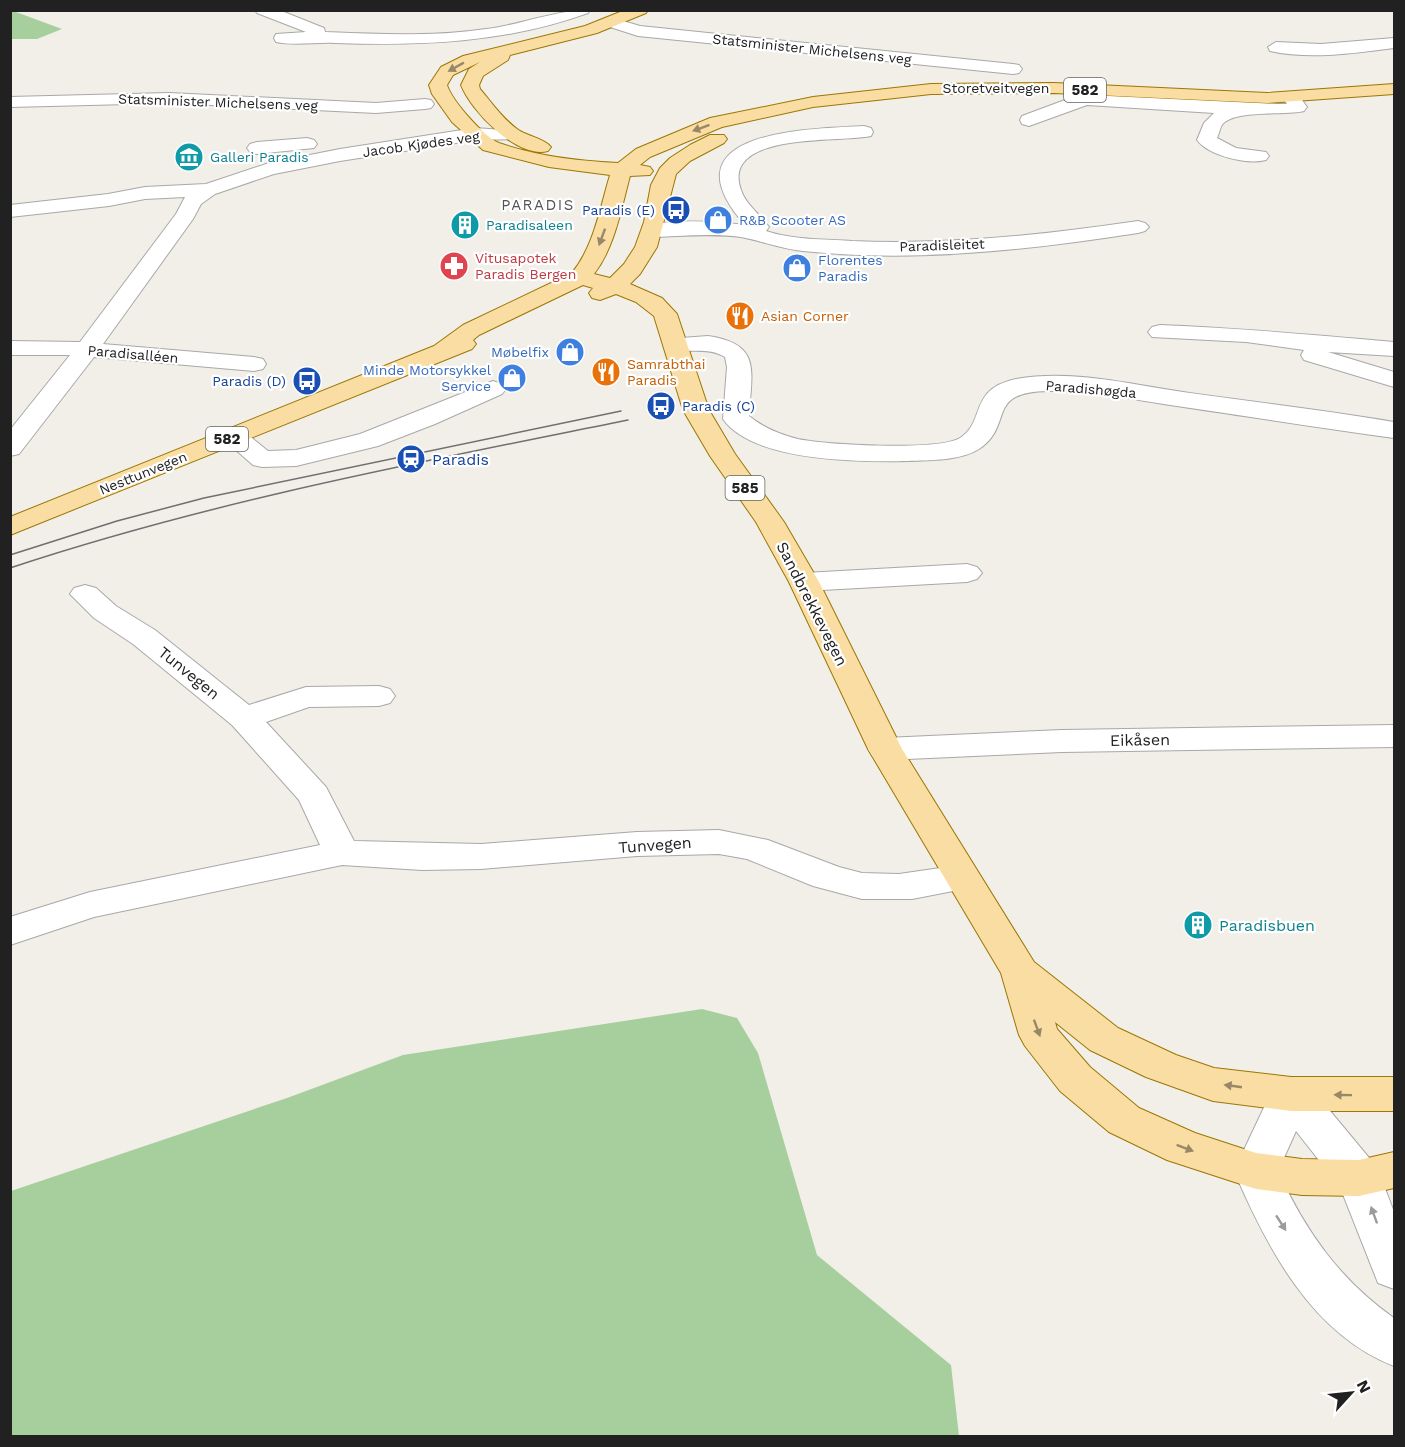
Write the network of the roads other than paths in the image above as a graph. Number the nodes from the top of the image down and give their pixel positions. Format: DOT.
graph roads {
  1 [pos="263,10"];
  2 [pos="582,10"];
  3 [pos="640,10"];
  4 [pos="613,23"];
  5 [pos="340,37"];
  6 [pos="282,38"];
  7 [pos="1395,43"];
  8 [pos="1276,47"];
  9 [pos="511,50"];
  10 [pos="1013,69"];
  11 [pos="1395,89"];
  12 [pos="1291,97"];
  13 [pos="10,102"];
  14 [pos="425,104"];
  15 [pos="778,109"];
  16 [pos="1244,109"];
  17 [pos="1029,120"];
  18 [pos="368,122"];
  19 [pos="864,132"];
  20 [pos="483,140"];
  21 [pos="510,144"];
  22 [pos="257,148"];
  23 [pos="1258,156"];
  24 [pos="633,161"];
  25 [pos="667,171"];
  26 [pos="614,193"];
  27 [pos="191,208"];
  28 [pos="10,211"];
  29 [pos="208,217"];
  30 [pos="1138,227"];
  31 [pos="653,231"];
  32 [pos="746,232"];
  33 [pos="580,278"];
  34 [pos="616,286"];
  35 [pos="1160,332"];
  36 [pos="1303,343"];
  37 [pos="676,344"];
  38 [pos="10,348"];
  39 [pos="1395,349"];
  40 [pos="86,350"];
  41 [pos="442,351"];
  42 [pos="254,364"];
  43 [pos="1395,380"];
  44 [pos="494,389"];
  45 [pos="1395,430"];
  46 [pos="233,436"];
  47 [pos="10,448"];
  48 [pos="10,527"];
  49 [pos="967,573"];
  50 [pos="804,582"];
  51 [pos="85,594"];
  52 [pos="379,696"];
  53 [pos="244,718"];
  54 [pos="1395,736"];
  55 [pos="885,749"];
  56 [pos="342,853"];
  57 [pos="961,878"];
  58 [pos="10,931"];
  59 [pos="1020,972"];
  60 [pos="1291,1094"];
  61 [pos="1395,1094"];
  62 [pos="1256,1171"];
  63 [pos="1377,1174"];
  64 [pos="1395,1269"];
  65 [pos="1395,1344"];
  1 -- 5 [label="street"];
  2 -- 5 [label="street"];
  3 -- 4 [label="main road"];
  4 -- 9 [label="main road"];
  4 -- 10 [label="street, Statsminister Michelsens veg"];
  5 -- 6 [label="street"];
  7 -- 8 [label="street"];
  9 -- 20 [label="main road, one-way"];
  9 -- 21 [label="main road"];
  11 -- 12 [label="main road, Storetveitvegen / 582"];
  12 -- 15 [label="main road, Storetveitvegen / 582"];
  12 -- 16 [label="street, Storetveitvegen"];
  13 -- 18 [label="street, Statsminister Michelsens veg"];
  14 -- 18 [label="street, Statsminister Michelsens veg"];
  15 -- 24 [label="main road, Storetveitvegen / 582, one-way"];
  15 -- 25 [label="main road, Storetveitvegen / 582"];
  16 -- 17 [label="street, Storetveitvegen"];
  16 -- 23 [label="street"];
  18 -- 22 [label="street"];
  19 -- 32 [label="street"];
  20 -- 21 [label="street, Jacob Kjødes veg"];
  20 -- 27 [label="street, Jacob Kjødes veg"];
  21 -- 24 [label="main road"];
  21 -- 26 [label="main road"];
  24 -- 25 [label="main road"];
  24 -- 26 [label="main road"];
  25 -- 31 [label="main road, Nesttunvegen / 582"];
  26 -- 33 [label="main road, one-way"];
  27 -- 28 [label="street, Jacob Kjødes veg"];
  27 -- 29 [label="street"];
  27 -- 40 [label="street"];
  30 -- 32 [label="street, Paradisleitet"];
  31 -- 32 [label="street, Paradisleitet"];
  31 -- 34 [label="main road, Nesttunvegen / 582"];
  33 -- 34 [label="main road, Sandbrekkevegen / 585"];
  33 -- 41 [label="main road, Nesttunvegen / 582"];
  34 -- 37 [label="main road, Sandbrekkevegen / 585"];
  34 -- 41 [label="main road, Nesttunvegen / 582"];
  35 -- 36 [label="street"];
  36 -- 39 [label="street"];
  36 -- 43 [label="street"];
  37 -- 45 [label="street, Paradishøgda"];
  37 -- 50 [label="main road, Sandbrekkevegen / 585"];
  38 -- 40 [label="street, Paradisalléen"];
  40 -- 42 [label="street, Paradisalléen"];
  40 -- 47 [label="street"];
  41 -- 46 [label="main road, Nesttunvegen / 582"];
  44 -- 46 [label="street"];
  46 -- 48 [label="main road, Nesttunvegen / 582"];
  49 -- 50 [label="street"];
  50 -- 55 [label="main road, Sandbrekkevegen / 585"];
  51 -- 53 [label="street, Tunvegen"];
  52 -- 53 [label="street"];
  53 -- 56 [label="street, Tunvegen"];
  54 -- 55 [label="street, Eikåsen"];
  55 -- 57 [label="main road, Sandbrekkevegen / 585"];
  56 -- 57 [label="street, Tunvegen"];
  56 -- 58 [label="street, Tunvegen"];
  57 -- 59 [label="main road, Sandbrekkevegen / 585"];
  60 -- 59 [label="main road, one-way"];
  59 -- 62 [label="main road, one-way"];
  61 -- 60 [label="main road, one-way"];
  60 -- 62 [label="street"];
  60 -- 63 [label="street"];
  62 -- 63 [label="main road"];
  62 -- 65 [label="street, one-way"];
  64 -- 63 [label="street, one-way"];
}
